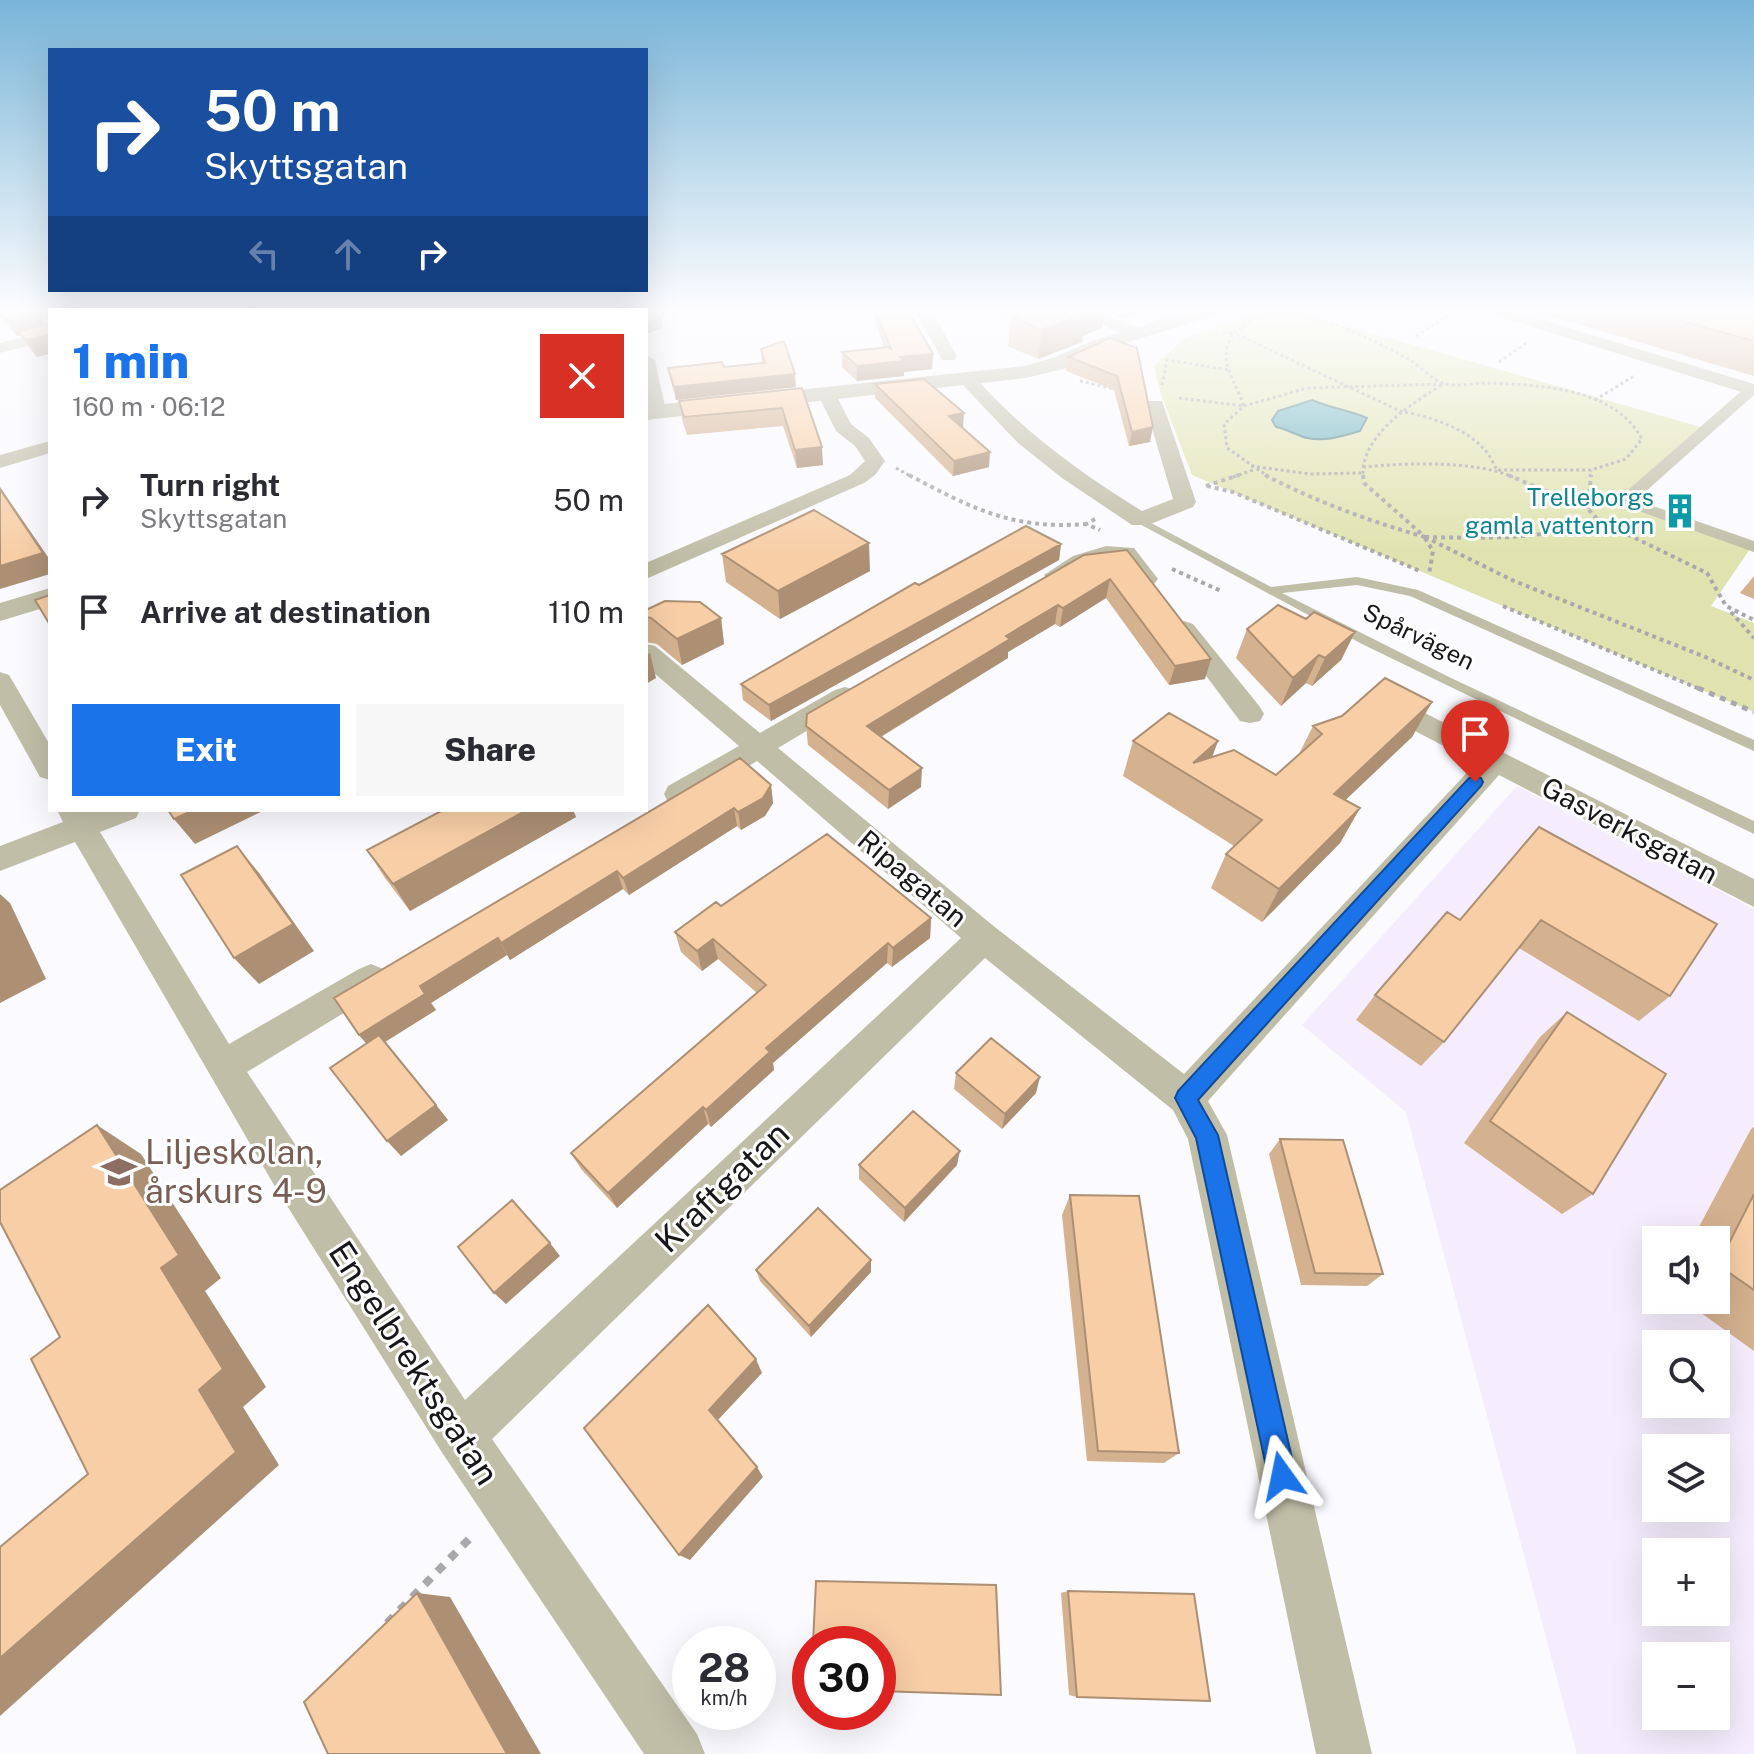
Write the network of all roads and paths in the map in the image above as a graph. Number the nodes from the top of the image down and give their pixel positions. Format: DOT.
graph roads {
  1 [pos="649,391"];
  2 [pos="846,391"];
  3 [pos="978,391"];
  4 [pos="1120,391"];
  5 [pos="1159,391"];
  6 [pos="1238,391"];
  7 [pos="1297,391"];
  8 [pos="1358,391"];
  9 [pos="1432,391"];
  10 [pos="1558,391"];
  11 [pos="1752,391"];
  12 [pos="826,393"];
  13 [pos="1157,400"];
  14 [pos="1244,406"];
  15 [pos="1400,411"];
  16 [pos="651,412"];
  17 [pos="840,443"];
  18 [pos="48,448"];
  19 [pos="875,461"];
  20 [pos="0,462"];
  21 [pos="1249,465"];
  22 [pos="1363,467"];
  23 [pos="1497,470"];
  24 [pos="1591,470"];
  25 [pos="1361,473"];
  26 [pos="844,485"];
  27 [pos="1206,486"];
  28 [pos="1588,509"];
  29 [pos="1140,520"];
  30 [pos="1598,520"];
  31 [pos="1086,524"];
  32 [pos="1425,537"];
  33 [pos="1754,547"];
  34 [pos="648,571"];
  35 [pos="1270,591"];
  36 [pos="1025,593"];
  37 [pos="48,598"];
  38 [pos="1500,605"];
  39 [pos="1729,610"];
  40 [pos="0,612"];
  41 [pos="1754,620"];
  42 [pos="1754,638"];
  43 [pos="648,654"];
  44 [pos="1754,680"];
  45 [pos="0,681"];
  46 [pos="864,686"];
  47 [pos="1378,701"];
  48 [pos="1754,712"];
  49 [pos="1250,714"];
  50 [pos="1754,746"];
  51 [pos="757,747"];
  52 [pos="1496,760"];
  53 [pos="48,766"];
  54 [pos="661,805"];
  55 [pos="113,812"];
  56 [pos="77,818"];
  57 [pos="1754,828"];
  58 [pos="0,859"];
  59 [pos="1754,894"];
  60 [pos="984,938"];
  61 [pos="401,961"];
  62 [pos="223,1067"];
  63 [pos="1186,1098"];
  64 [pos="460,1437"];
  65 [pos="505,1503"];
  66 [pos="376,1633"];
  67 [pos="683,1750"];
  68 [pos="1344,1754"];
  1 -- 16 [label="street"];
  2 -- 12 [label="street"];
  3 -- 29 [label="street, Spårvägen"];
  4 -- 13 [label="path"];
  5 -- 13 [label="path"];
  6 -- 14 [label="path"];
  7 -- 14 [label="path"];
  8 -- 15 [label="path"];
  9 -- 15 [label="path"];
  10 -- 24 [label="path"];
  11 -- 33 [label="street"];
  12 -- 16 [label="street"];
  12 -- 17 [label="street"];
  13 -- 14 [label="path"];
  13 -- 29 [label="street"];
  14 -- 21 [label="path"];
  15 -- 22 [label="path"];
  15 -- 23 [label="path"];
  17 -- 19 [label="street"];
  17 -- 26 [label="street"];
  18 -- 20 [label="street"];
  19 -- 26 [label="street"];
  19 -- 31 [label="path"];
  21 -- 25 [label="path"];
  21 -- 32 [label="path"];
  22 -- 23 [label="path"];
  22 -- 25 [label="path"];
  23 -- 24 [label="path"];
  23 -- 28 [label="path"];
  24 -- 28 [label="path"];
  25 -- 32 [label="path"];
  26 -- 34 [label="street"];
  27 -- 32 [label="path"];
  28 -- 30 [label="path"];
  29 -- 35 [label="lane, Spårvägen"];
  30 -- 32 [label="path"];
  30 -- 39 [label="path"];
  32 -- 44 [label="path"];
  35 -- 50 [label="lane"];
  35 -- 57 [label="lane, Spårvägen"];
  36 -- 49 [label="street"];
  37 -- 40 [label="street"];
  38 -- 48 [label="path"];
  39 -- 41 [label="path"];
  39 -- 42 [label="path"];
  43 -- 51 [label="street, Ripagatan"];
  45 -- 53 [label="street"];
  46 -- 51 [label="street"];
  47 -- 52 [label="street, Gasverksgatan"];
  51 -- 54 [label="street"];
  51 -- 60 [label="street, Ripagatan"];
  52 -- 59 [label="street, Gasverksgatan"];
  52 -- 63 [label="street"];
  55 -- 56 [label="street"];
  56 -- 58 [label="street"];
  56 -- 62 [label="street, Engelbrektsgatan"];
  60 -- 63 [label="street, Ripagatan"];
  60 -- 64 [label="street, Kraftgatan"];
  61 -- 62 [label="street"];
  62 -- 64 [label="street, Engelbrektsgatan"];
  63 -- 68 [label="street"];
  64 -- 65 [label="street, Engelbrektsgatan"];
  65 -- 66 [label="path"];
  65 -- 67 [label="street, Engelbrektsgatan"];
}
